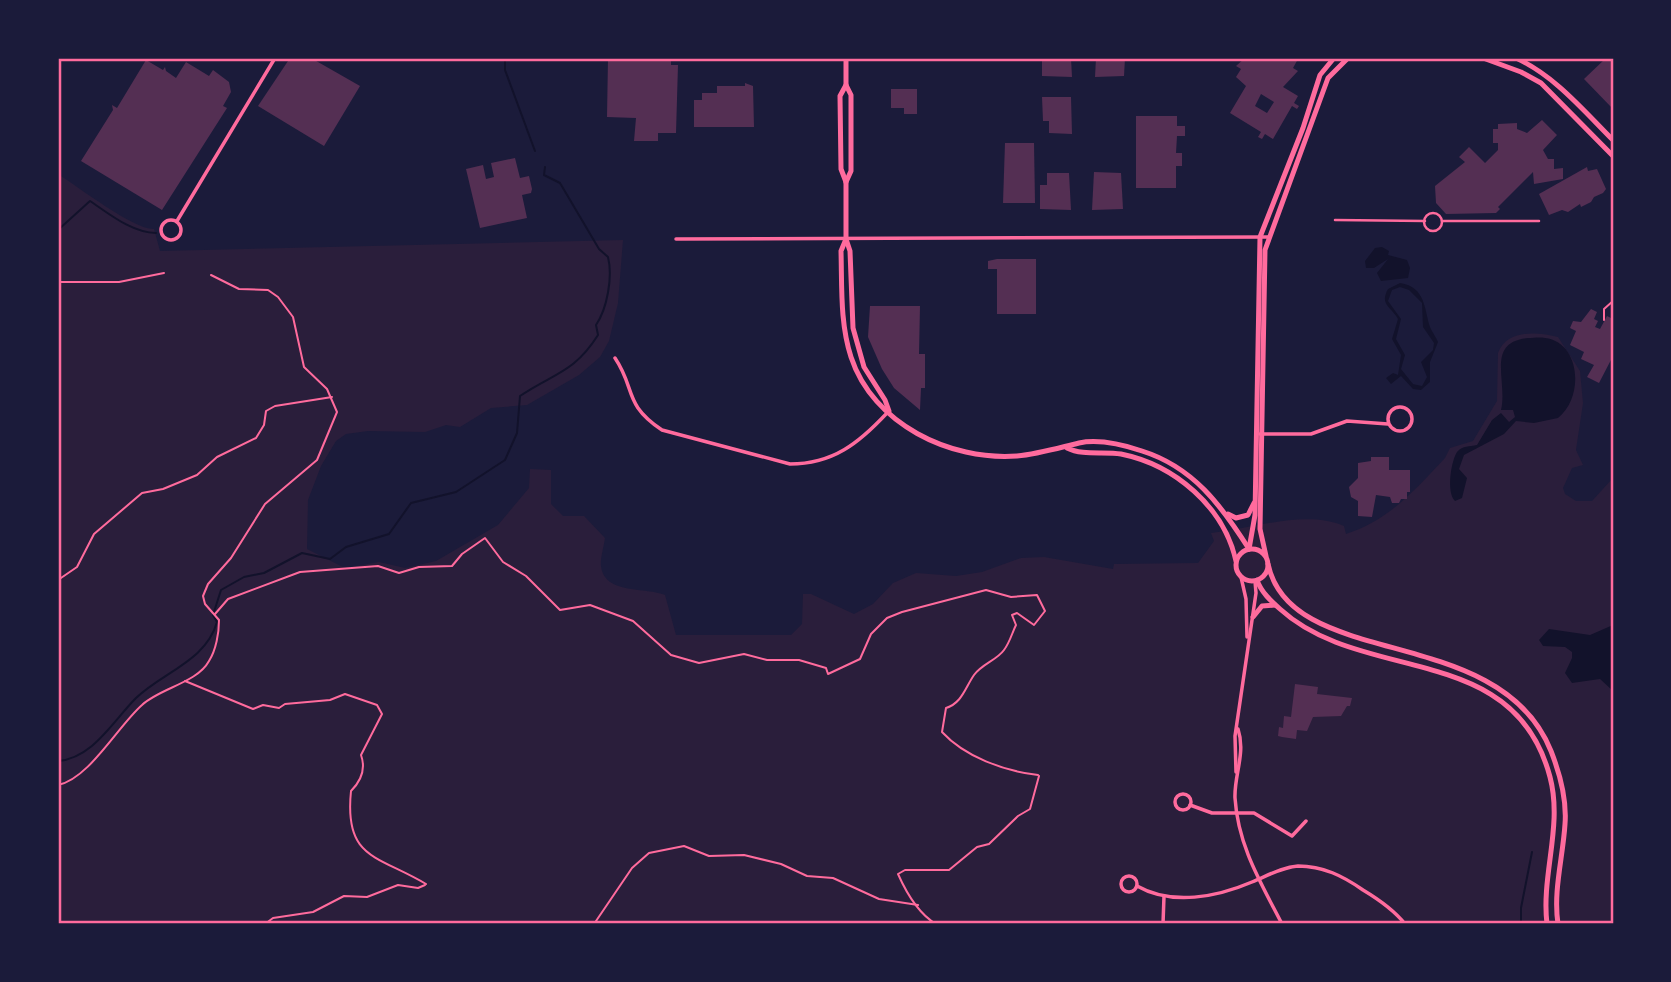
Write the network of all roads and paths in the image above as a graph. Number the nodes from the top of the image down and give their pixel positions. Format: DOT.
graph roads {
  1 [pos="275,58"];
  2 [pos="846,58"];
  3 [pos="1334,58"];
  4 [pos="1348,58"];
  5 [pos="1483,58"];
  6 [pos="1516,58"];
  7 [pos="846,85"];
  8 [pos="1613,140"];
  9 [pos="1613,156"];
  10 [pos="846,182"];
  11 [pos="1335,220"];
  12 [pos="177,221"];
  13 [pos="1424,221"];
  14 [pos="1442,221"];
  15 [pos="1539,221"];
  16 [pos="1259,237"];
  17 [pos="1268,237"];
  18 [pos="676,239"];
  19 [pos="846,239"];
  20 [pos="164,273"];
  21 [pos="211,275"];
  22 [pos="58,282"];
  23 [pos="1613,302"];
  24 [pos="1604,320"];
  25 [pos="615,358"];
  26 [pos="332,397"];
  27 [pos="889,411"];
  28 [pos="1388,424"];
  29 [pos="1260,434"];
  30 [pos="1067,448"];
  31 [pos="1254,503"];
  32 [pos="1226,513"];
  33 [pos="1249,549"];
  34 [pos="1266,556"];
  35 [pos="1236,561"];
  36 [pos="1268,564"];
  37 [pos="1241,577"];
  38 [pos="58,580"];
  39 [pos="1256,580"];
  40 [pos="1275,605"];
  41 [pos="215,614"];
  42 [pos="1252,617"];
  43 [pos="1247,646"];
  44 [pos="183,681"];
  45 [pos="58,785"];
  46 [pos="1189,805"];
  47 [pos="1236,814"];
  48 [pos="1306,821"];
  49 [pos="1259,879"];
  50 [pos="1137,886"];
  51 [pos="1164,896"];
  52 [pos="918,905"];
  53 [pos="1404,923"];
  54 [pos="265,924"];
  55 [pos="594,924"];
  56 [pos="936,924"];
  57 [pos="1163,924"];
  58 [pos="1282,924"];
  59 [pos="1547,924"];
  60 [pos="1558,924"];
  1 -- 12 [label="street"];
  2 -- 7 [label="main road"];
  3 -- 16 [label="main road"];
  4 -- 17 [label="main road"];
  5 -- 9 [label="main road"];
  6 -- 8 [label="main road"];
  7 -- 10 [label="main road"];
  7 -- 10 [label="main road"];
  10 -- 19 [label="main road"];
  11 -- 13 [label="street"];
  12 -- 12 [label="street"];
  13 -- 14 [label="street"];
  13 -- 14 [label="street"];
  14 -- 15 [label="street"];
  16 -- 17 [label="street"];
  16 -- 19 [label="street"];
  16 -- 29 [label="main road"];
  17 -- 29 [label="main road"];
  18 -- 19 [label="street"];
  19 -- 27 [label="main road"];
  20 -- 22 [label="path"];
  21 -- 26 [label="path"];
  23 -- 24 [label="lane"];
  25 -- 27 [label="street"];
  26 -- 38 [label="path"];
  26 -- 41 [label="path"];
  27 -- 30 [label="main road"];
  28 -- 28 [label="street"];
  28 -- 29 [label="street"];
  29 -- 31 [label="main road"];
  29 -- 34 [label="main road"];
  30 -- 32 [label="main road"];
  30 -- 35 [label="main road"];
  31 -- 32 [label="main road"];
  31 -- 33 [label="main road"];
  32 -- 33 [label="main road"];
  33 -- 34 [label="main road"];
  33 -- 35 [label="main road"];
  34 -- 36 [label="main road"];
  35 -- 37 [label="main road"];
  36 -- 39 [label="main road"];
  36 -- 60 [label="main road"];
  37 -- 39 [label="main road"];
  37 -- 43 [label="street"];
  39 -- 40 [label="main road"];
  39 -- 42 [label="street"];
  40 -- 42 [label="main road"];
  40 -- 59 [label="main road"];
  41 -- 44 [label="path"];
  41 -- 52 [label="path"];
  42 -- 43 [label="street"];
  43 -- 47 [label="street"];
  44 -- 45 [label="path"];
  44 -- 54 [label="path"];
  46 -- 46 [label="street"];
  46 -- 47 [label="street"];
  47 -- 48 [label="street"];
  47 -- 49 [label="street"];
  49 -- 51 [label="street"];
  49 -- 53 [label="street"];
  49 -- 58 [label="street"];
  50 -- 50 [label="street"];
  50 -- 51 [label="street"];
  51 -- 57 [label="street"];
  52 -- 55 [label="path"];
  52 -- 56 [label="path"];
}
